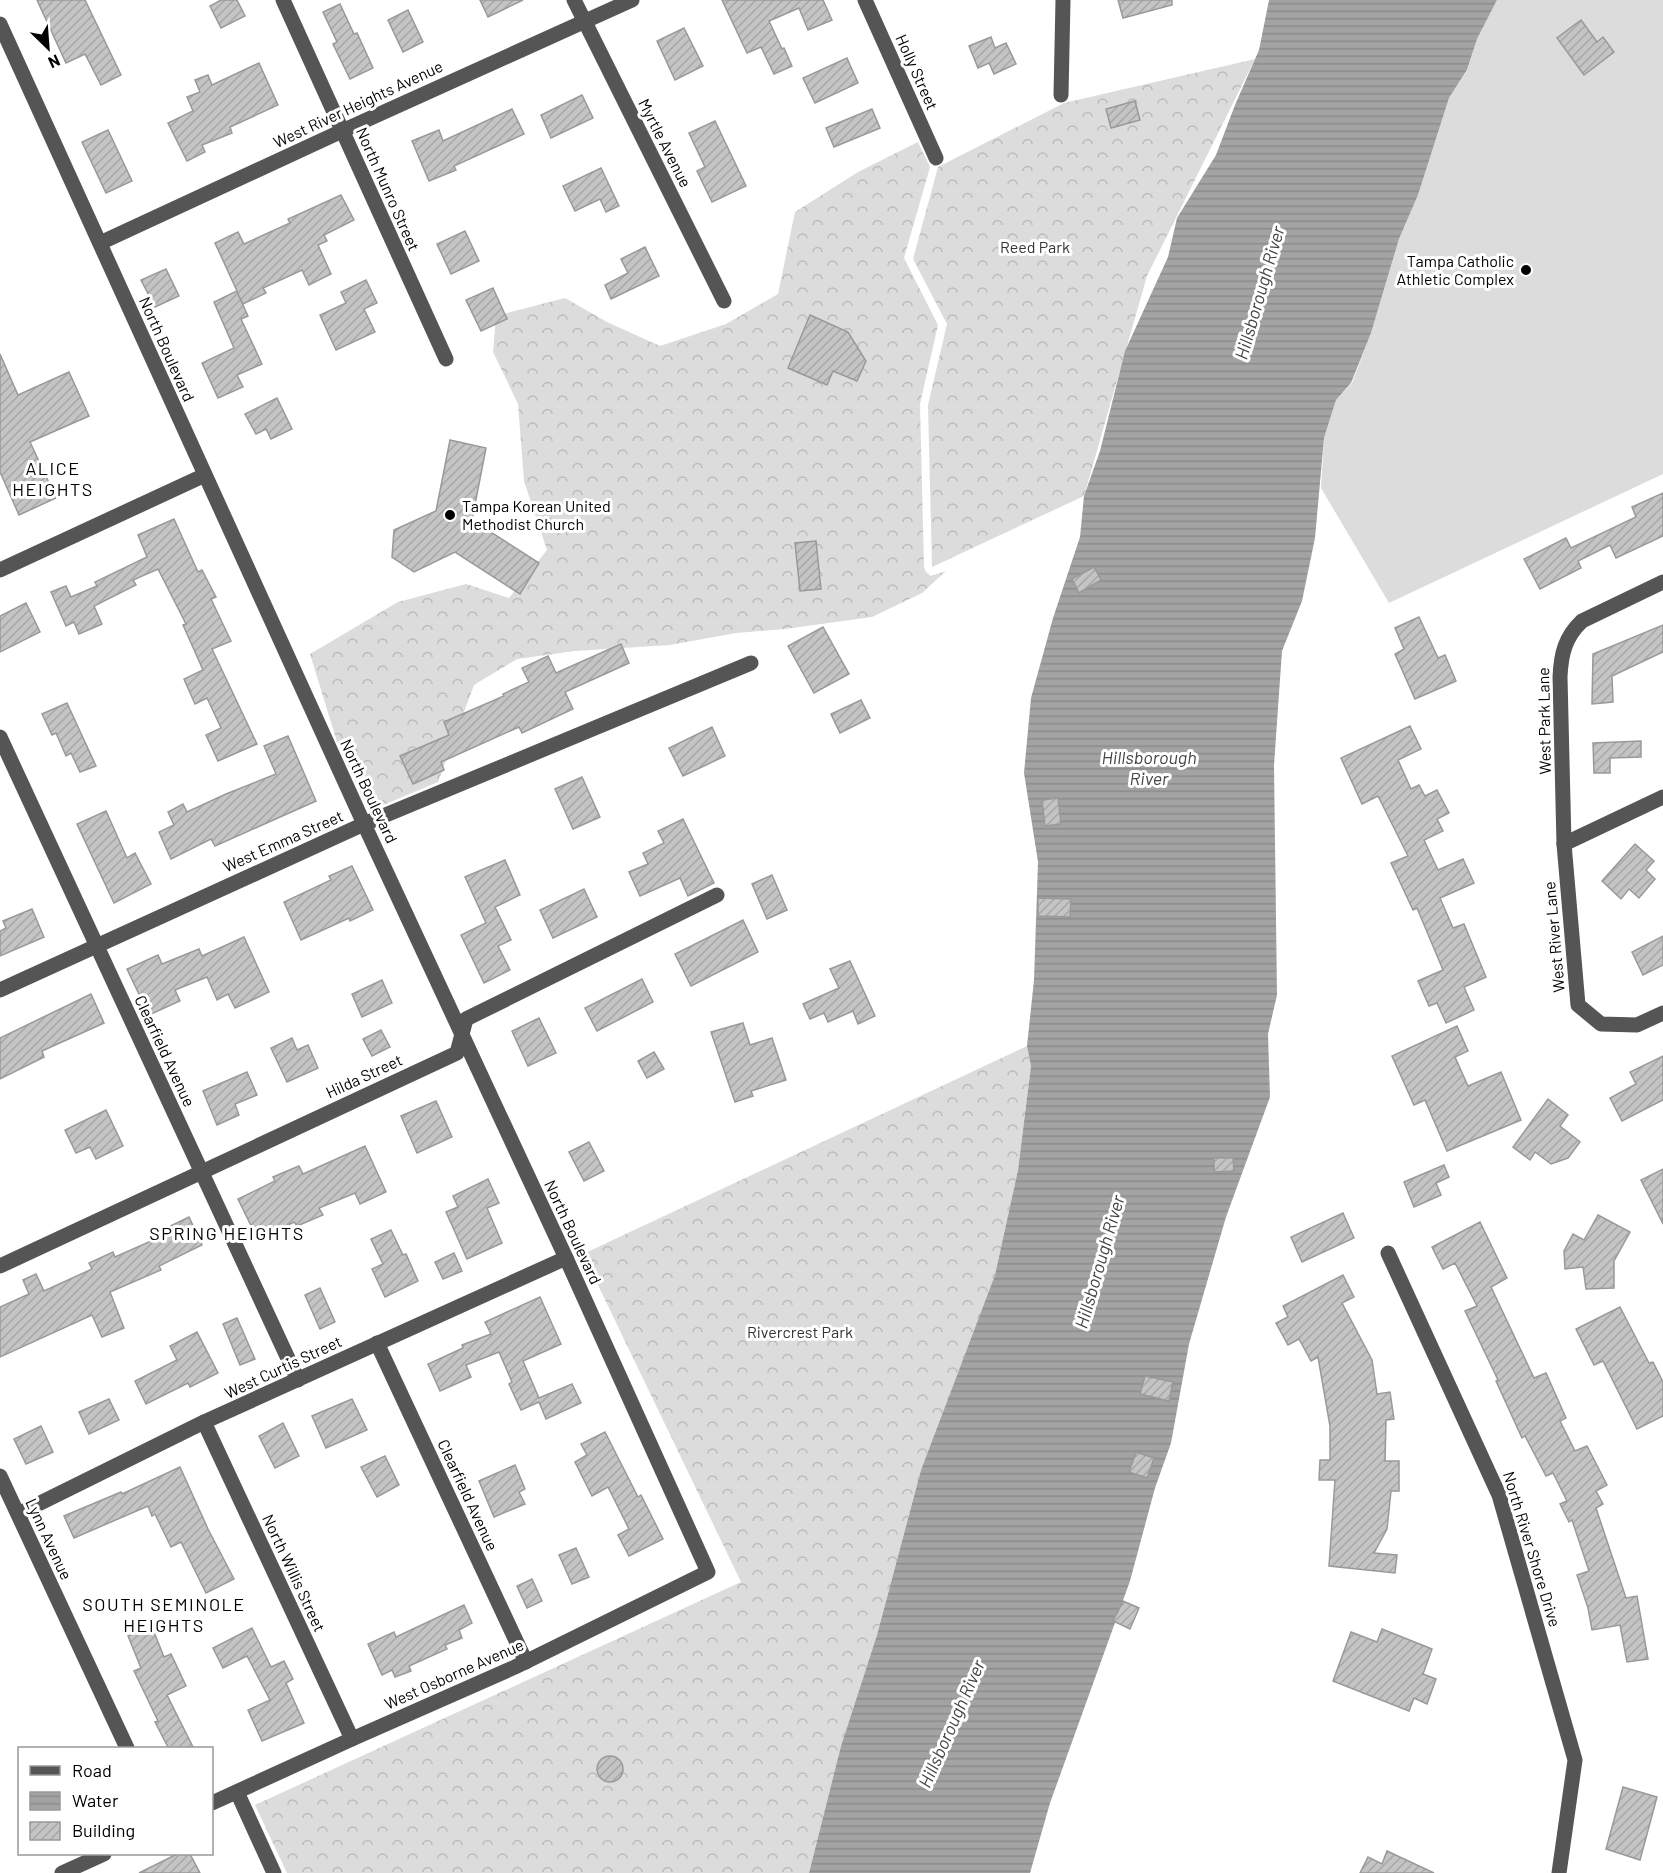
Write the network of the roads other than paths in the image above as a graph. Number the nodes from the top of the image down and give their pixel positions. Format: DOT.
graph roads {
  1 [pos="283,0"];
  2 [pos="574,0"];
  3 [pos="632,0"];
  4 [pos="865,0"];
  5 [pos="1063,0"];
  6 [pos="584,22"];
  7 [pos="0,24"];
  8 [pos="1060,95"];
  9 [pos="342,130"];
  10 [pos="936,158"];
  11 [pos="99,243"];
  12 [pos="724,301"];
  13 [pos="446,359"];
  14 [pos="205,475"];
  15 [pos="0,570"];
  16 [pos="1663,582"];
  17 [pos="750,663"];
  18 [pos="0,737"];
  19 [pos="1663,797"];
  20 [pos="364,824"];
  21 [pos="1564,844"];
  22 [pos="717,895"];
  23 [pos="97,946"];
  24 [pos="0,990"];
  25 [pos="1663,1013"];
  26 [pos="461,1034"];
  27 [pos="201,1172"];
  28 [pos="1388,1253"];
  29 [pos="566,1258"];
  30 [pos="0,1266"];
  31 [pos="377,1343"];
  32 [pos="298,1380"];
  33 [pos="204,1422"];
  34 [pos="0,1476"];
  35 [pos="18,1514"];
  36 [pos="708,1572"];
  37 [pos="526,1662"];
  38 [pos="352,1739"];
  39 [pos="126,1747"];
  40 [pos="237,1792"];
  41 [pos="213,1803"];
  42 [pos="102,1855"];
  43 [pos="62,1873"];
  44 [pos="274,1873"];
  45 [pos="1559,1873"];
  1 -- 9 [label="street, North Munro Street"];
  2 -- 6 [label="street, Myrtle Avenue"];
  3 -- 6 [label="street, West River Heights Avenue"];
  4 -- 10 [label="street, Holly Street"];
  5 -- 8 [label="street"];
  6 -- 9 [label="street, West River Heights Avenue"];
  6 -- 12 [label="street, Myrtle Avenue"];
  7 -- 11 [label="street, North Boulevard"];
  9 -- 11 [label="street, West River Heights Avenue"];
  9 -- 13 [label="street, North Munro Street"];
  11 -- 14 [label="street, North Boulevard"];
  14 -- 15 [label="street"];
  14 -- 20 [label="street, North Boulevard"];
  16 -- 21 [label="street, West Park Lane"];
  17 -- 20 [label="street, West Emma Street"];
  18 -- 23 [label="street, Clearfield Avenue"];
  19 -- 21 [label="street"];
  20 -- 23 [label="street, West Emma Street"];
  20 -- 26 [label="street, North Boulevard"];
  21 -- 25 [label="street, West River Lane"];
  22 -- 26 [label="street, Hilda Street"];
  23 -- 24 [label="street, West Emma Street"];
  23 -- 27 [label="street, Clearfield Avenue"];
  26 -- 27 [label="street, Hilda Street"];
  26 -- 29 [label="street, North Boulevard"];
  27 -- 30 [label="street, Hilda Street"];
  27 -- 32 [label="street, Clearfield Avenue"];
  28 -- 45 [label="street, North River Shore Drive"];
  29 -- 31 [label="street, West Curtis Street"];
  29 -- 36 [label="street, North Boulevard"];
  31 -- 32 [label="street, West Curtis Street"];
  31 -- 37 [label="street, Clearfield Avenue"];
  32 -- 33 [label="street, West Curtis Street"];
  33 -- 35 [label="street, West Curtis Street"];
  33 -- 38 [label="street, North Willis Street"];
  34 -- 35 [label="street, Lynn Avenue"];
  35 -- 39 [label="street, Lynn Avenue"];
  36 -- 37 [label="street, West Osborne Avenue"];
  37 -- 38 [label="street, West Osborne Avenue"];
  38 -- 40 [label="street, West Osborne Avenue"];
  40 -- 41 [label="street, West Osborne Avenue"];
  40 -- 44 [label="street"];
  42 -- 43 [label="street"];
}
